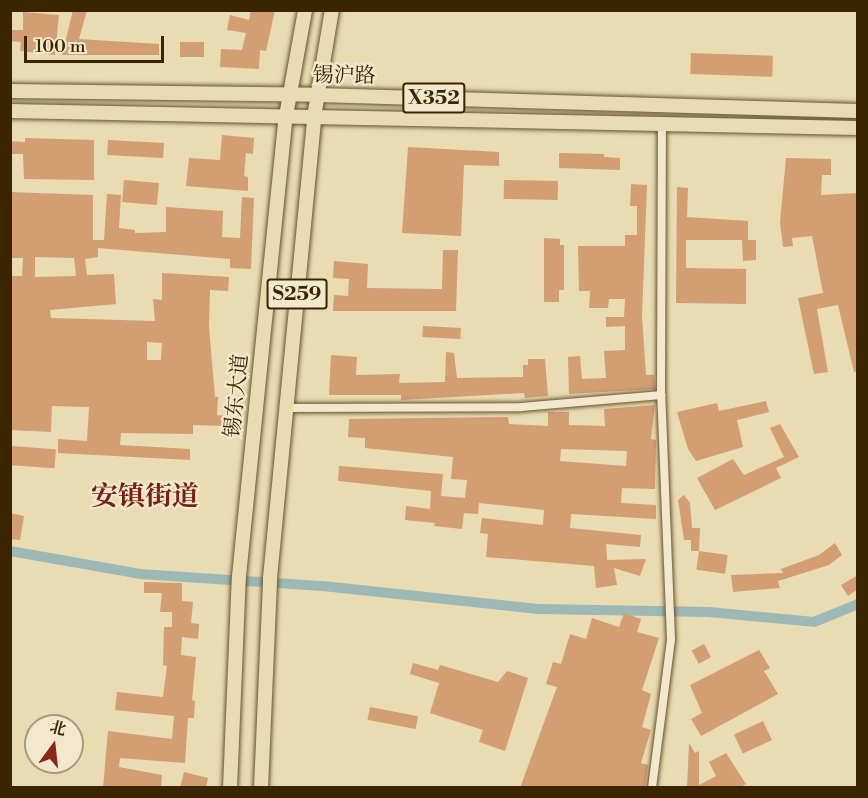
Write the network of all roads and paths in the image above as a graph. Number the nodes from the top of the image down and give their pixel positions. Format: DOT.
graph roads {
  1 [pos="305,10"];
  2 [pos="332,10"];
  3 [pos="10,91"];
  4 [pos="317,95"];
  5 [pos="290,97"];
  6 [pos="10,111"];
  7 [pos="858,111"];
  8 [pos="286,116"];
  9 [pos="314,117"];
  10 [pos="662,124"];
  11 [pos="858,128"];
  12 [pos="661,395"];
  13 [pos="286,408"];
  14 [pos="230,788"];
  15 [pos="261,788"];
  16 [pos="652,788"];
  1 -- 5 [label="main road, 锡东大道 / S259"];
  2 -- 4 [label="main road, S259"];
  3 -- 5 [label="main road, 锡沪路 / X352"];
  4 -- 5 [label="main road, 锡沪路 / X352"];
  4 -- 7 [label="main road, 锡沪路 / X352"];
  4 -- 9 [label="main road, S259"];
  5 -- 8 [label="main road, 锡东大道 / S259"];
  6 -- 8 [label="main road, 锡沪路 / X352"];
  8 -- 9 [label="main road, 锡沪路 / X352"];
  8 -- 14 [label="main road, 锡东大道 / S259"];
  9 -- 10 [label="main road, 锡沪路 / X352"];
  9 -- 13 [label="main road, S259"];
  10 -- 11 [label="main road, 锡沪路 / X352"];
  10 -- 12 [label="street"];
  12 -- 13 [label="street"];
  12 -- 16 [label="street"];
  13 -- 15 [label="main road, S259"];
}
